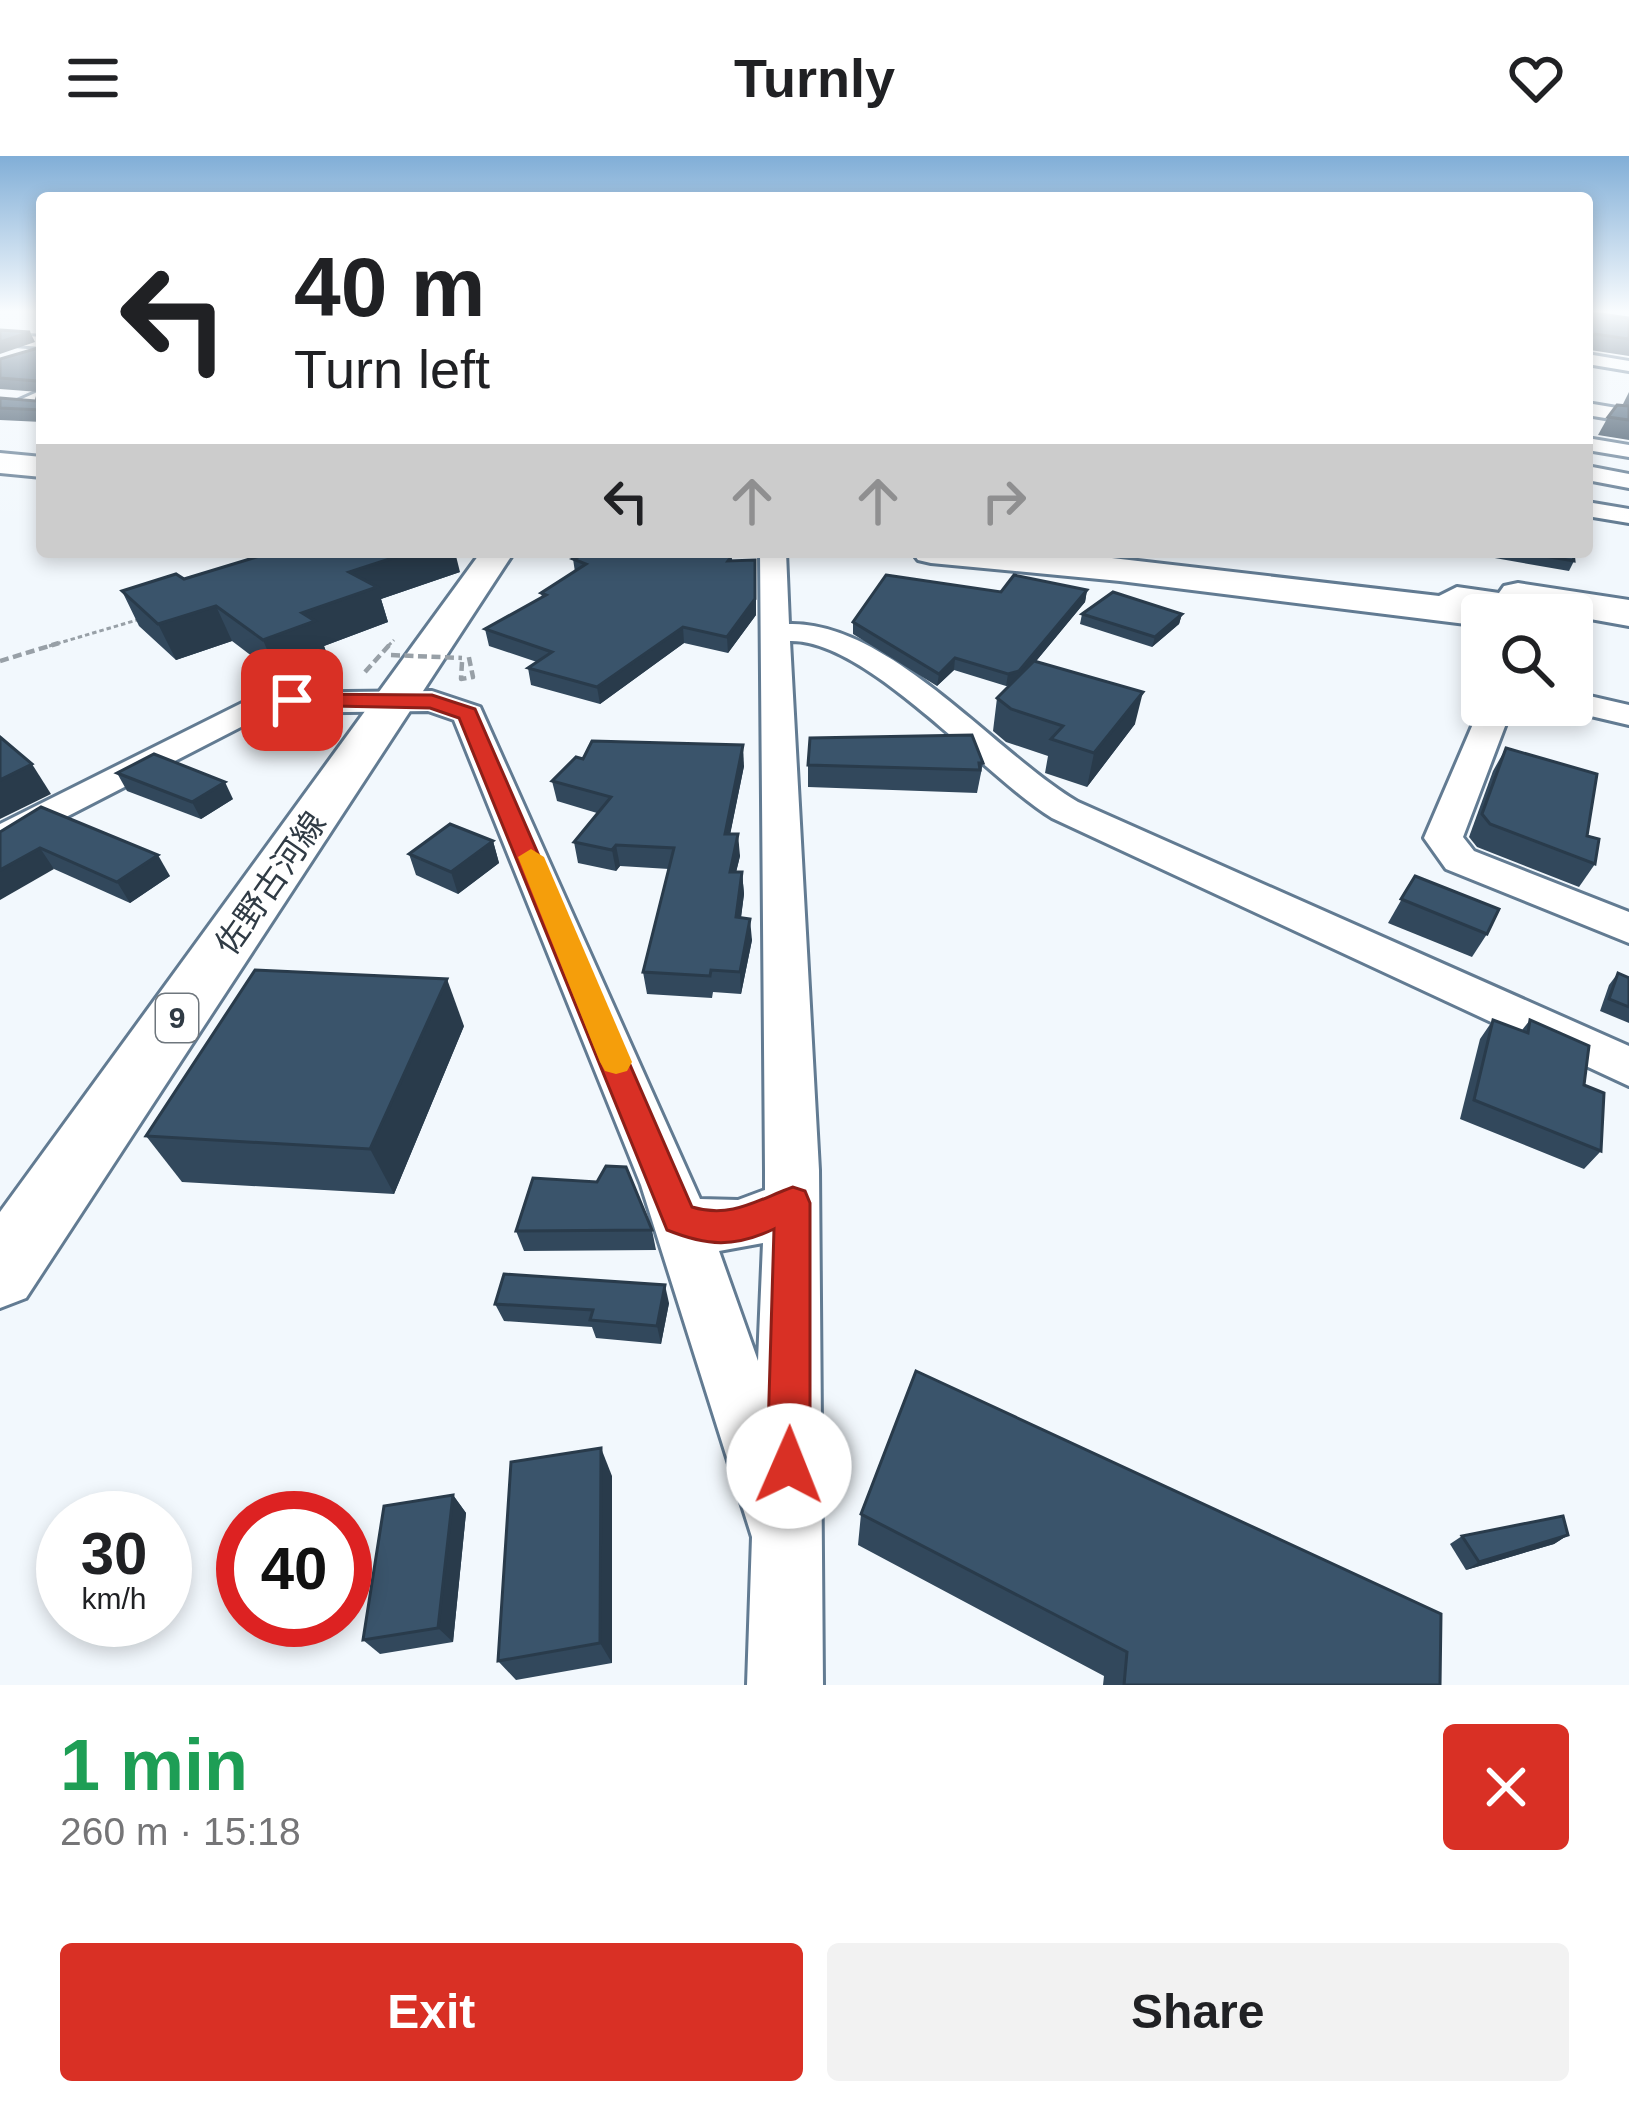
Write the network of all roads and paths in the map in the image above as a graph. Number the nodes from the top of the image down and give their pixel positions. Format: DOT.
graph roads {
  1 [pos="0,400"];
  2 [pos="36,400"];
  3 [pos="1593,410"];
  4 [pos="1629,416"];
  5 [pos="0,439"];
  6 [pos="36,442"];
  7 [pos="1593,444"];
  8 [pos="0,450"];
  9 [pos="1629,451"];
  10 [pos="36,453"];
  11 [pos="0,463"];
  12 [pos="36,466"];
  13 [pos="1593,474"];
  14 [pos="1629,481"];
  15 [pos="1593,510"];
  16 [pos="1629,516"];
  17 [pos="494,558"];
  18 [pos="773,558"];
  19 [pos="998,558"];
  20 [pos="1144,558"];
  21 [pos="1238,558"];
  22 [pos="1375,562"];
  23 [pos="1461,598"];
  24 [pos="1461,599"];
  25 [pos="1461,600"];
  26 [pos="1593,608"];
  27 [pos="1629,610"];
  28 [pos="154,615"];
  29 [pos="1593,624"];
  30 [pos="1629,630"];
  31 [pos="776,633"];
  32 [pos="467,649"];
  33 [pos="392,655"];
  34 [pos="0,662"];
  35 [pos="397,700"];
  36 [pos="1593,707"];
  37 [pos="1629,715"];
  38 [pos="1488,726"];
  39 [pos="0,839"];
  40 [pos="1629,928"];
  41 [pos="1629,1067"];
  42 [pos="793,1203"];
  43 [pos="680,1219"];
  44 [pos="0,1273"];
  45 [pos="786,1535"];
  46 [pos="785,1685"];
  1 -- 2 [label="street"];
  3 -- 4 [label="street"];
  5 -- 6 [label="highway"];
  7 -- 9 [label="street"];
  8 -- 10 [label="highway"];
  11 -- 12 [label="highway"];
  13 -- 14 [label="street"];
  15 -- 16 [label="street"];
  17 -- 35 [label="main road, 佐野古河線 / 9"];
  18 -- 31 [label="street"];
  19 -- 25 [label="highway"];
  20 -- 24 [label="highway"];
  21 -- 23 [label="highway"];
  22 -- 27 [label="highway"];
  26 -- 27 [label="highway"];
  28 -- 34 [label="path"];
  29 -- 30 [label="highway"];
  31 -- 41 [label="street"];
  31 -- 42 [label="street"];
  32 -- 33 [label="path, bridge"];
  35 -- 39 [label="street"];
  35 -- 43 [label="street"];
  35 -- 44 [label="main road, 佐野古河線 / 9"];
  36 -- 37 [label="street"];
  38 -- 40 [label="street"];
  42 -- 43 [label="street"];
  42 -- 45 [label="street"];
  43 -- 45 [label="street"];
  45 -- 46 [label="street"];
}
